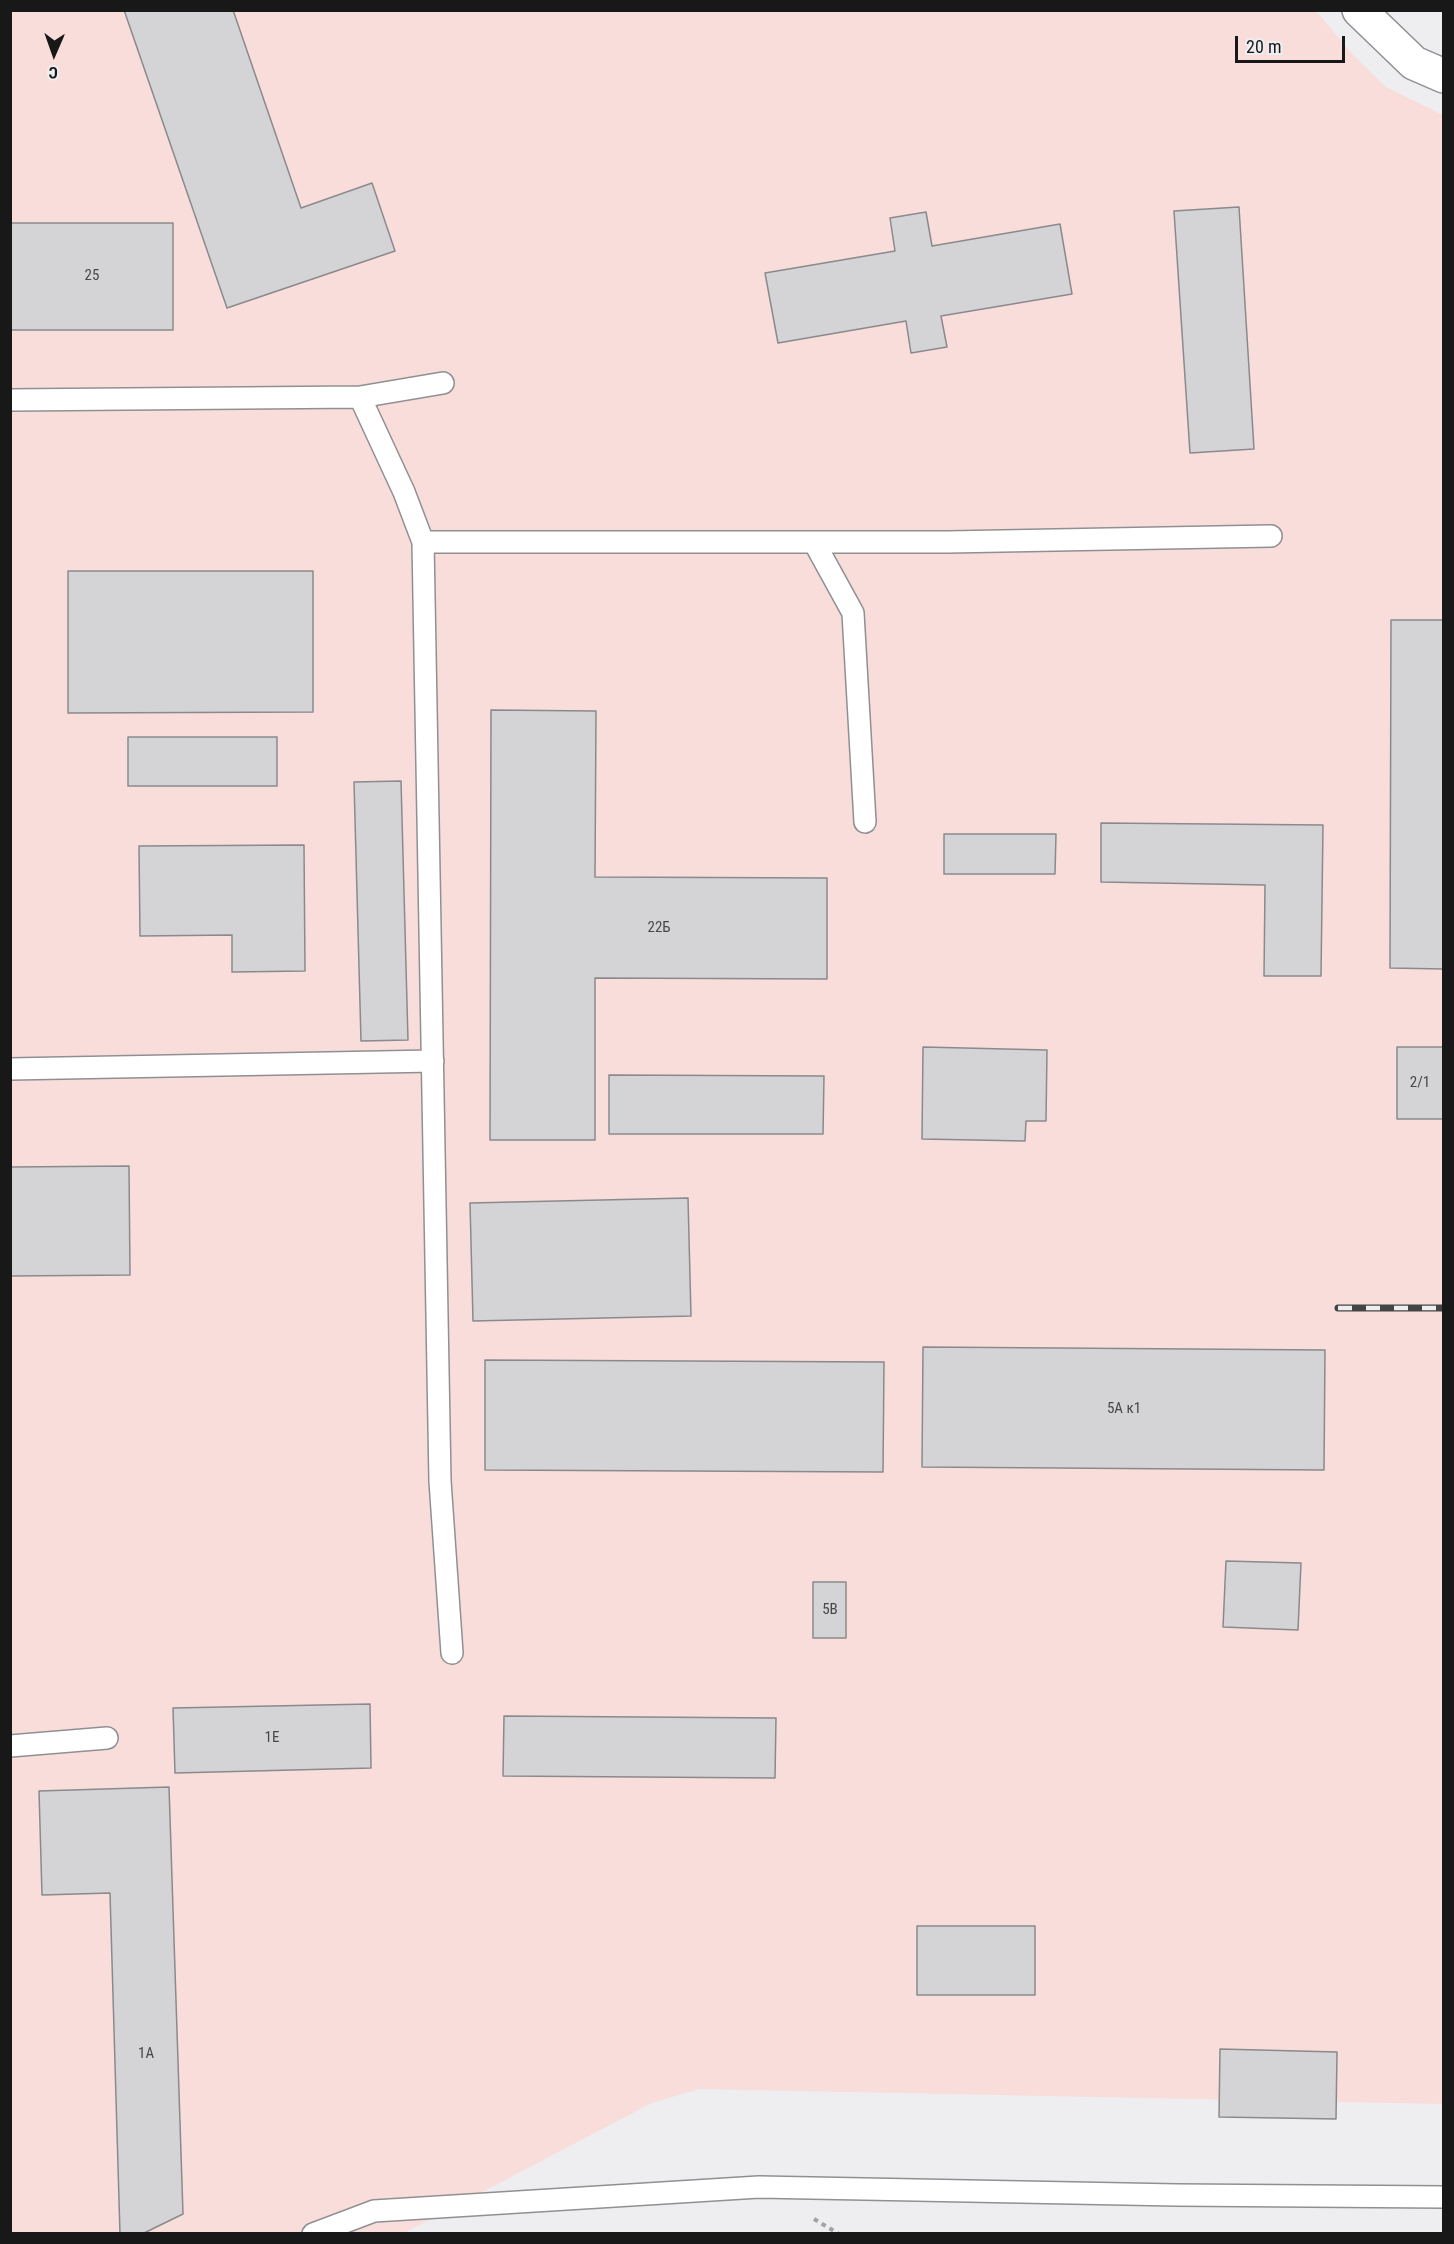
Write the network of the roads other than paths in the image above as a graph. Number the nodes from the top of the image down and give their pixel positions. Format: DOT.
graph roads {
  1 [pos="1359,10"];
  2 [pos="1443,76"];
  3 [pos="444,383"];
  4 [pos="360,397"];
  5 [pos="10,400"];
  6 [pos="1271,536"];
  7 [pos="423,542"];
  8 [pos="814,542"];
  9 [pos="865,822"];
  10 [pos="433,1062"];
  11 [pos="10,1069"];
  12 [pos="452,1653"];
  13 [pos="107,1738"];
  14 [pos="10,1746"];
  15 [pos="1443,2196"];
  16 [pos="313,2234"];
  1 -- 2 [label="street"];
  3 -- 4 [label="lane"];
  4 -- 5 [label="lane"];
  4 -- 7 [label="lane"];
  6 -- 8 [label="lane"];
  7 -- 8 [label="lane"];
  7 -- 10 [label="lane"];
  8 -- 9 [label="lane"];
  10 -- 11 [label="lane"];
  10 -- 12 [label="lane"];
  13 -- 14 [label="lane"];
  15 -- 16 [label="lane"];
}
